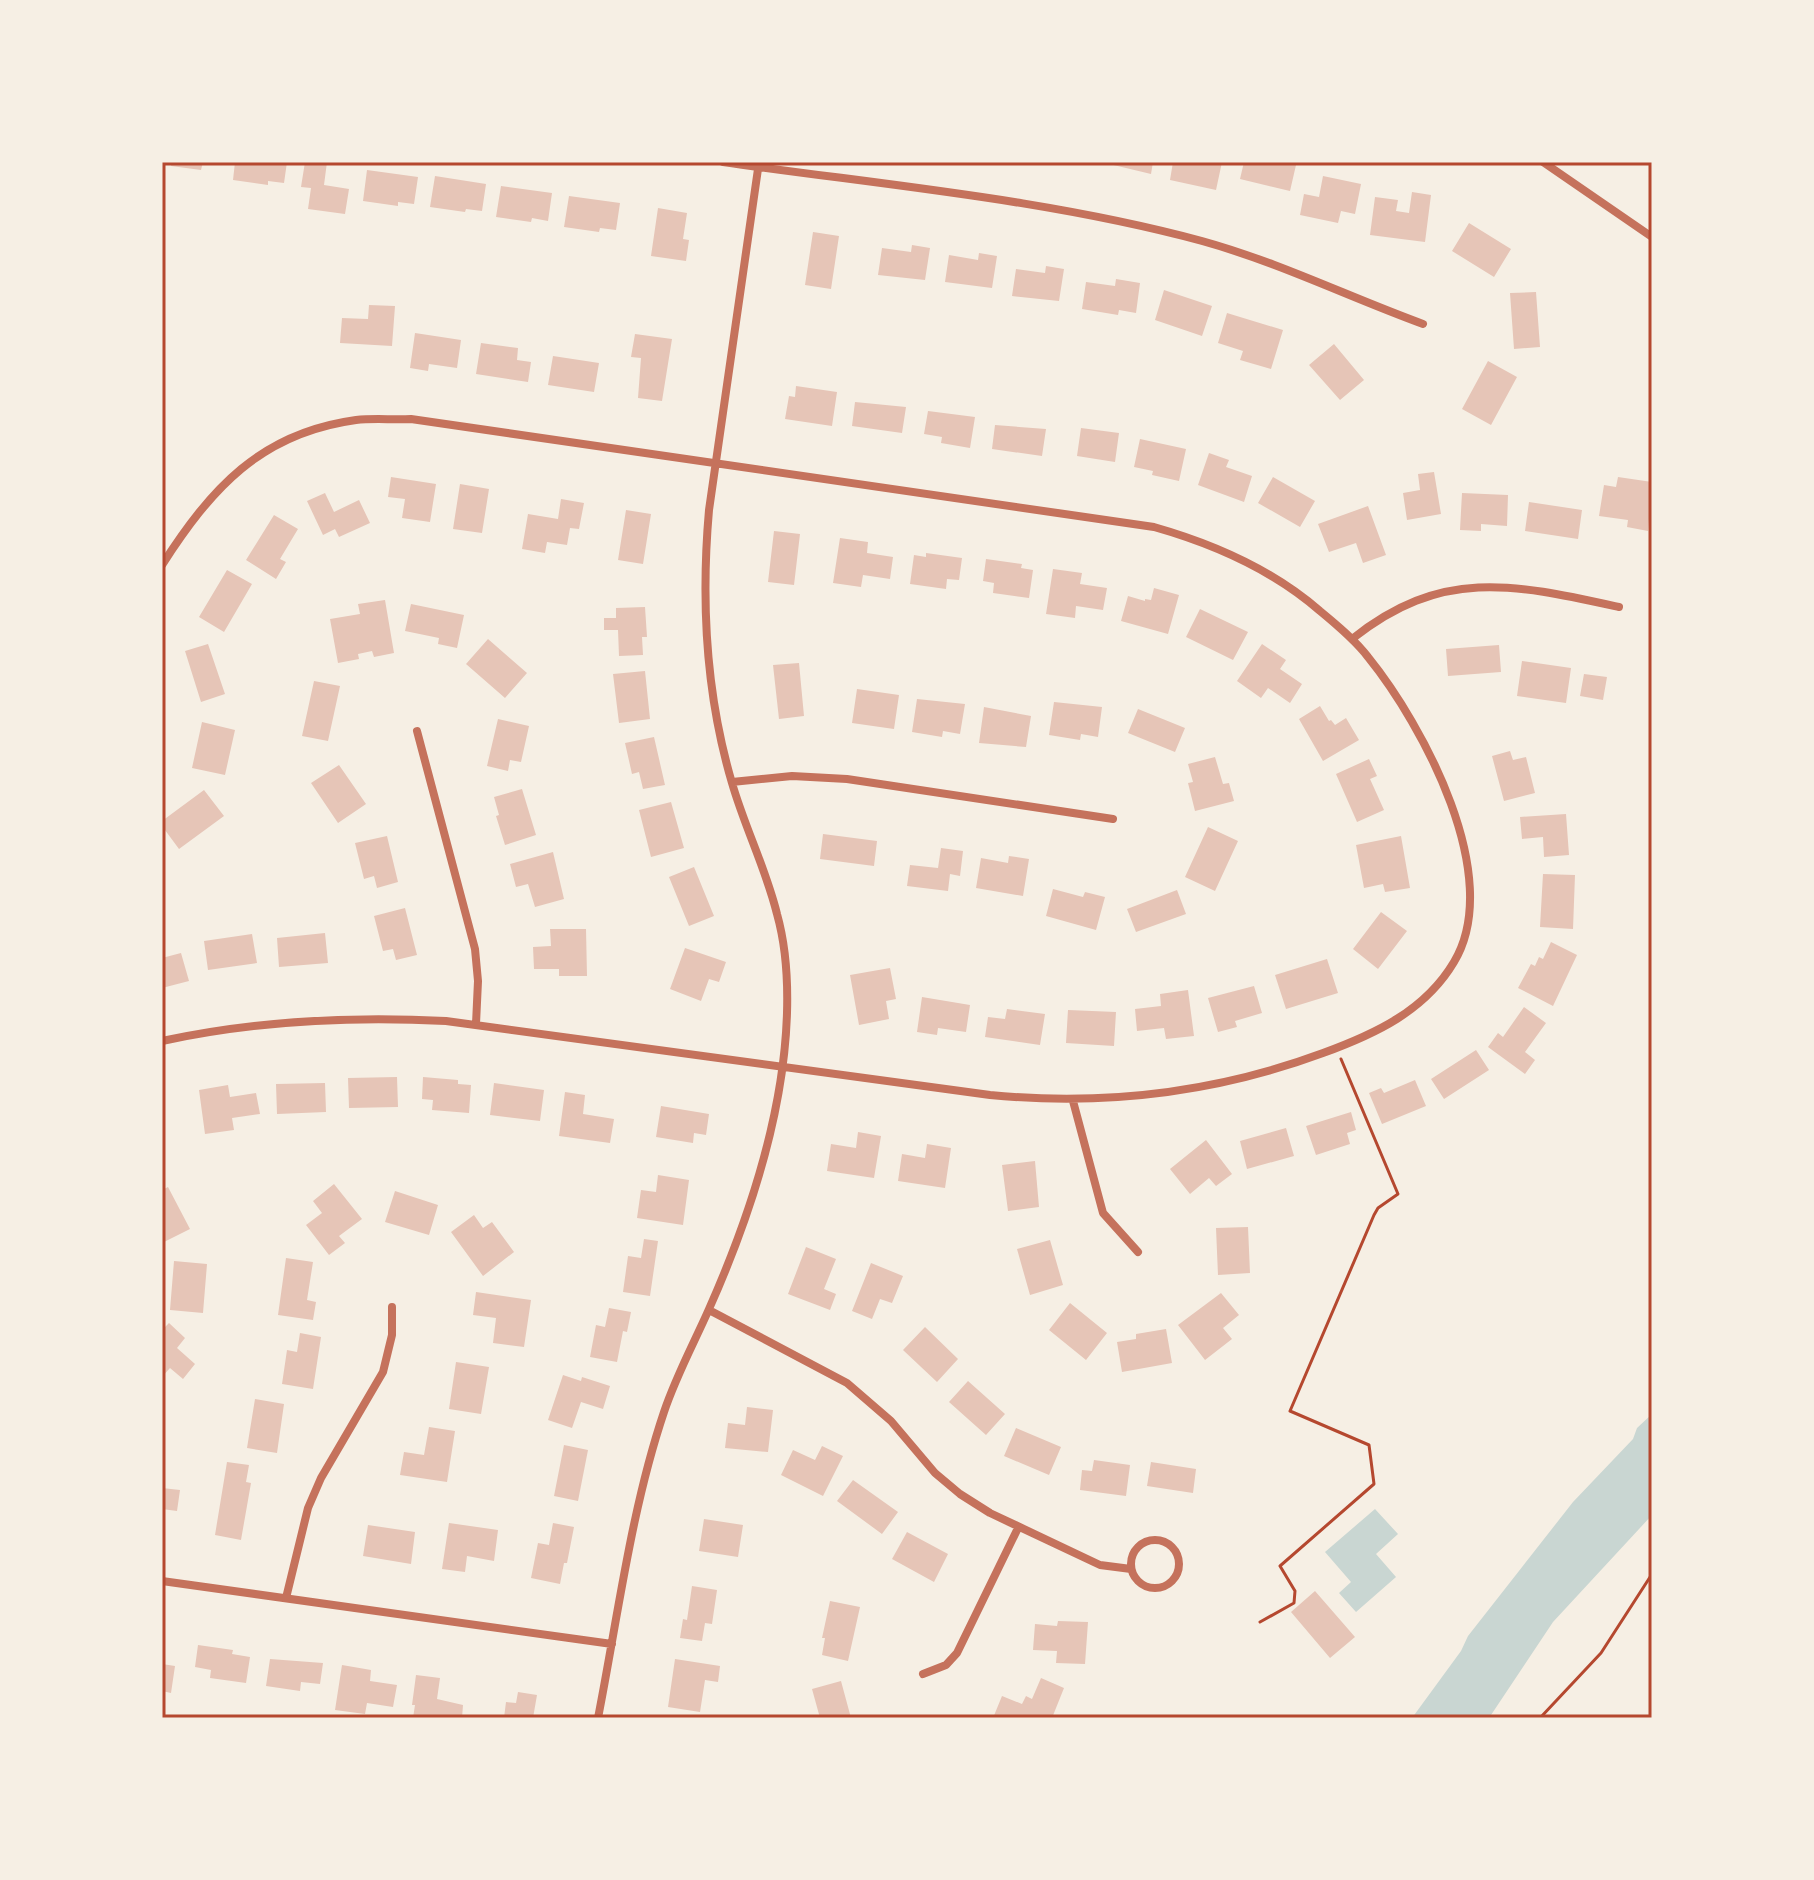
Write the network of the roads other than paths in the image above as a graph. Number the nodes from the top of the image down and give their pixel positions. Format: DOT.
graph roads {
  1 [pos="723,162"];
  2 [pos="1543,162"];
  3 [pos="759,165"];
  4 [pos="1652,237"];
  5 [pos="1423,324"];
  6 [pos="716,463"];
  7 [pos="162,565"];
  8 [pos="1619,607"];
  9 [pos="1352,639"];
  10 [pos="417,731"];
  11 [pos="732,782"];
  12 [pos="1113,819"];
  13 [pos="476,1024"];
  14 [pos="162,1041"];
  15 [pos="781,1066"];
  16 [pos="1073,1101"];
  17 [pos="1138,1252"];
  18 [pos="392,1307"];
  19 [pos="709,1310"];
  20 [pos="1018,1528"];
  21 [pos="1131,1569"];
  22 [pos="162,1581"];
  23 [pos="286,1598"];
  24 [pos="612,1644"];
  25 [pos="923,1674"];
  26 [pos="598,1718"];
  1 -- 3 [label="street"];
  2 -- 4 [label="street"];
  3 -- 5 [label="street"];
  3 -- 6 [label="street"];
  6 -- 7 [label="street"];
  6 -- 9 [label="street"];
  6 -- 11 [label="street"];
  8 -- 9 [label="street"];
  9 -- 16 [label="street"];
  10 -- 13 [label="street"];
  11 -- 12 [label="street"];
  11 -- 15 [label="street"];
  13 -- 14 [label="street"];
  13 -- 15 [label="street"];
  15 -- 16 [label="street"];
  15 -- 19 [label="street"];
  16 -- 17 [label="street"];
  18 -- 23 [label="street"];
  19 -- 20 [label="street"];
  19 -- 24 [label="street"];
  20 -- 21 [label="street"];
  20 -- 25 [label="street"];
  21 -- 21 [label="street"];
  22 -- 23 [label="street"];
  23 -- 24 [label="street"];
  24 -- 26 [label="street"];
}
